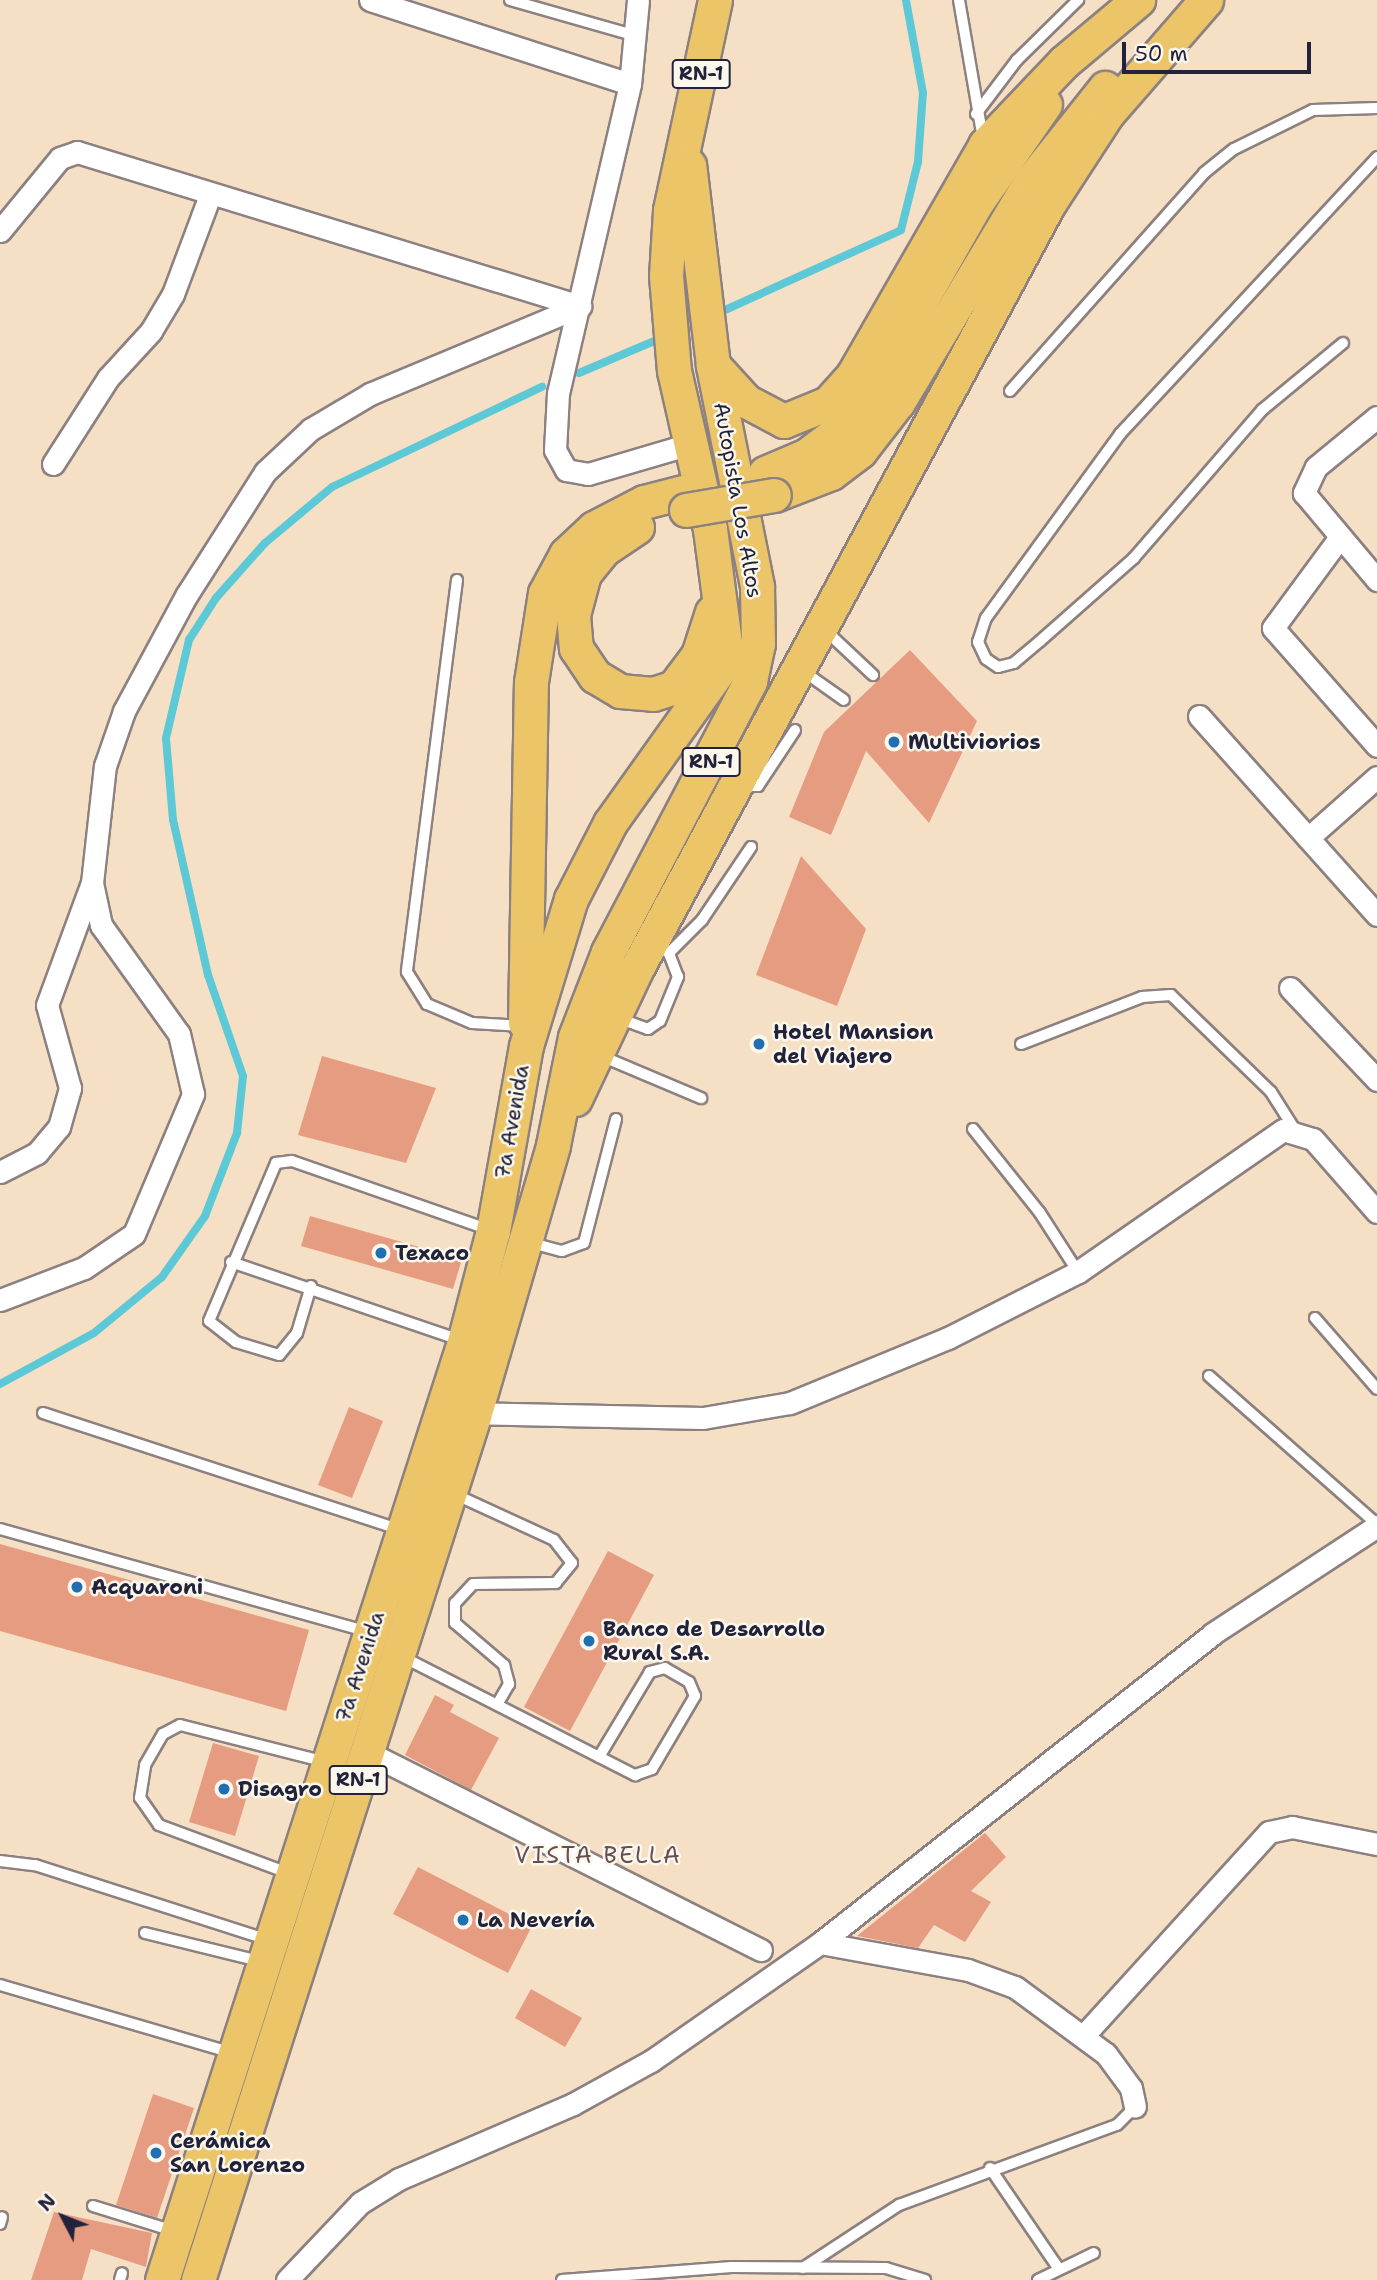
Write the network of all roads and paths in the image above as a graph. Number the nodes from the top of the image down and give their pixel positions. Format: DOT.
graph roads {
  1 [pos="370,0"];
  2 [pos="509,0"];
  3 [pos="638,0"];
  4 [pos="715,0"];
  5 [pos="959,0"];
  6 [pos="1078,0"];
  7 [pos="1141,0"];
  8 [pos="1204,0"];
  9 [pos="636,36"];
  10 [pos="630,84"];
  11 [pos="1377,108"];
  12 [pos="981,129"];
  13 [pos="687,149"];
  14 [pos="1377,157"];
  15 [pos="210,195"];
  16 [pos="0,231"];
  17 [pos="580,306"];
  18 [pos="1343,343"];
  19 [pos="712,362"];
  20 [pos="1010,391"];
  21 [pos="1377,417"];
  22 [pos="690,444"];
  23 [pos="53,464"];
  24 [pos="770,484"];
  25 [pos="684,501"];
  26 [pos="1340,537"];
  27 [pos="457,580"];
  28 [pos="1377,580"];
  29 [pos="719,593"];
  30 [pos="820,625"];
  31 [pos="798,667"];
  32 [pos="873,674"];
  33 [pos="844,700"];
  34 [pos="1199,716"];
  35 [pos="795,730"];
  36 [pos="1377,746"];
  37 [pos="1377,777"];
  38 [pos="735,783"];
  39 [pos="1308,838"];
  40 [pos="751,847"];
  41 [pos="92,883"];
  42 [pos="1377,915"];
  43 [pos="660,948"];
  44 [pos="1290,988"];
  45 [pos="612,1016"];
  46 [pos="525,1036"];
  47 [pos="1021,1044"];
  48 [pos="596,1054"];
  49 [pos="1377,1080"];
  50 [pos="701,1098"];
  51 [pos="617,1119"];
  52 [pos="973,1129"];
  53 [pos="1295,1130"];
  54 [pos="553,1145"];
  55 [pos="0,1172"];
  56 [pos="1373,1198"];
  57 [pos="493,1231"];
  58 [pos="525,1241"];
  59 [pos="231,1262"];
  60 [pos="1078,1272"];
  61 [pos="311,1286"];
  62 [pos="0,1300"];
  63 [pos="1315,1318"];
  64 [pos="464,1342"];
  65 [pos="1209,1376"];
  66 [pos="1377,1389"];
  67 [pos="443,1406"];
  68 [pos="43,1413"];
  69 [pos="474,1416"];
  70 [pos="449,1492"];
  71 [pos="1377,1525"];
  72 [pos="0,1529"];
  73 [pos="404,1532"];
  74 [pos="372,1633"];
  75 [pos="398,1654"];
  76 [pos="498,1703"];
  77 [pos="367,1752"];
  78 [pos="599,1757"];
  79 [pos="329,1763"];
  80 [pos="1377,1844"];
  81 [pos="0,1861"];
  82 [pos="293,1874"];
  83 [pos="145,1933"];
  84 [pos="820,1943"];
  85 [pos="761,1950"];
  86 [pos="269,1952"];
  87 [pos="0,1985"];
  88 [pos="1085,2034"];
  89 [pos="235,2053"];
  90 [pos="1135,2107"];
  91 [pos="990,2168"];
  92 [pos="93,2206"];
  93 [pos="177,2231"];
  94 [pos="1094,2253"];
  95 [pos="803,2268"];
  96 [pos="1059,2269"];
  97 [pos="162,2280"];
  98 [pos="198,2280"];
  99 [pos="287,2280"];
  100 [pos="562,2280"];
  101 [pos="925,2280"];
  102 [pos="1038,2280"];
  1 -- 10 [label="street"];
  2 -- 9 [label="lane"];
  3 -- 9 [label="street"];
  4 -- 13 [label="main road, Autopista Los Altos / RN-1"];
  5 -- 12 [label="lane"];
  6 -- 12 [label="lane"];
  7 -- 12 [label="main road"];
  7 -- 24 [label="main road"];
  8 -- 24 [label="main road"];
  8 -- 30 [label="main road"];
  9 -- 10 [label="street"];
  10 -- 17 [label="street"];
  11 -- 20 [label="lane"];
  12 -- 19 [label="main road"];
  13 -- 19 [label="main road, Autopista Los Altos / RN-1"];
  13 -- 22 [label="main road, Autopista Los Altos / RN-1"];
  14 -- 18 [label="lane"];
  15 -- 16 [label="street"];
  15 -- 17 [label="street"];
  15 -- 23 [label="street"];
  17 -- 22 [label="street"];
  17 -- 41 [label="street"];
  19 -- 54 [label="main road, Autopista Los Altos / RN-1"];
  21 -- 26 [label="street"];
  22 -- 29 [label="main road, Autopista Los Altos / RN-1"];
  24 -- 25 [label="main road, bridge"];
  25 -- 29 [label="main road"];
  25 -- 46 [label="main road"];
  26 -- 28 [label="street"];
  26 -- 36 [label="street"];
  27 -- 46 [label="lane"];
  29 -- 46 [label="main road, Autopista Los Altos / RN-1"];
  30 -- 31 [label="main road"];
  30 -- 32 [label="lane"];
  31 -- 33 [label="lane"];
  31 -- 38 [label="main road"];
  34 -- 39 [label="street"];
  35 -- 38 [label="lane"];
  37 -- 39 [label="street"];
  38 -- 43 [label="main road"];
  39 -- 42 [label="street"];
  40 -- 43 [label="lane"];
  41 -- 55 [label="street"];
  41 -- 62 [label="street"];
  43 -- 45 [label="main road"];
  43 -- 45 [label="lane"];
  44 -- 49 [label="street"];
  45 -- 48 [label="main road"];
  46 -- 57 [label="main road, 7a Avenida / RN-1"];
  47 -- 53 [label="lane"];
  48 -- 50 [label="lane"];
  48 -- 54 [label="main road"];
  51 -- 58 [label="lane"];
  52 -- 60 [label="lane"];
  53 -- 56 [label="street"];
  53 -- 60 [label="street"];
  54 -- 58 [label="main road, 7a Avenida / RN-1"];
  57 -- 59 [label="lane"];
  57 -- 64 [label="main road, 7a Avenida / RN-1"];
  58 -- 69 [label="main road, 7a Avenida / RN-1"];
  59 -- 61 [label="lane"];
  59 -- 61 [label="lane"];
  60 -- 69 [label="street"];
  61 -- 64 [label="lane"];
  63 -- 66 [label="lane"];
  64 -- 67 [label="main road, 7a Avenida / RN-1"];
  65 -- 71 [label="lane"];
  67 -- 69 [label="street"];
  67 -- 73 [label="main road, 7a Avenida / RN-1"];
  68 -- 73 [label="lane"];
  69 -- 70 [label="main road, 7a Avenida / RN-1"];
  70 -- 75 [label="main road, 7a Avenida / RN-1"];
  70 -- 76 [label="lane"];
  71 -- 84 [label="street"];
  72 -- 74 [label="lane"];
  73 -- 74 [label="main road, 7a Avenida / RN-1"];
  74 -- 79 [label="main road, 7a Avenida / RN-1"];
  75 -- 76 [label="lane"];
  75 -- 77 [label="main road, 7a Avenida / RN-1"];
  76 -- 78 [label="lane"];
  77 -- 85 [label="street"];
  77 -- 98 [label="main road, 7a Avenida / RN-1"];
  78 -- 78 [label="lane"];
  79 -- 82 [label="main road, 7a Avenida / RN-1"];
  79 -- 82 [label="lane"];
  80 -- 88 [label="street"];
  81 -- 86 [label="lane"];
  82 -- 86 [label="main road, 7a Avenida / RN-1"];
  83 -- 86 [label="lane"];
  84 -- 88 [label="street"];
  84 -- 99 [label="street"];
  86 -- 89 [label="main road, 7a Avenida / RN-1"];
  87 -- 89 [label="lane"];
  88 -- 90 [label="street"];
  89 -- 93 [label="main road, 7a Avenida / RN-1"];
  90 -- 91 [label="lane"];
  91 -- 95 [label="lane"];
  91 -- 96 [label="lane"];
  92 -- 93 [label="lane"];
  93 -- 97 [label="main road, 7a Avenida / RN-1"];
  94 -- 96 [label="lane"];
  95 -- 100 [label="lane"];
  95 -- 101 [label="lane"];
  96 -- 102 [label="lane"];
}
